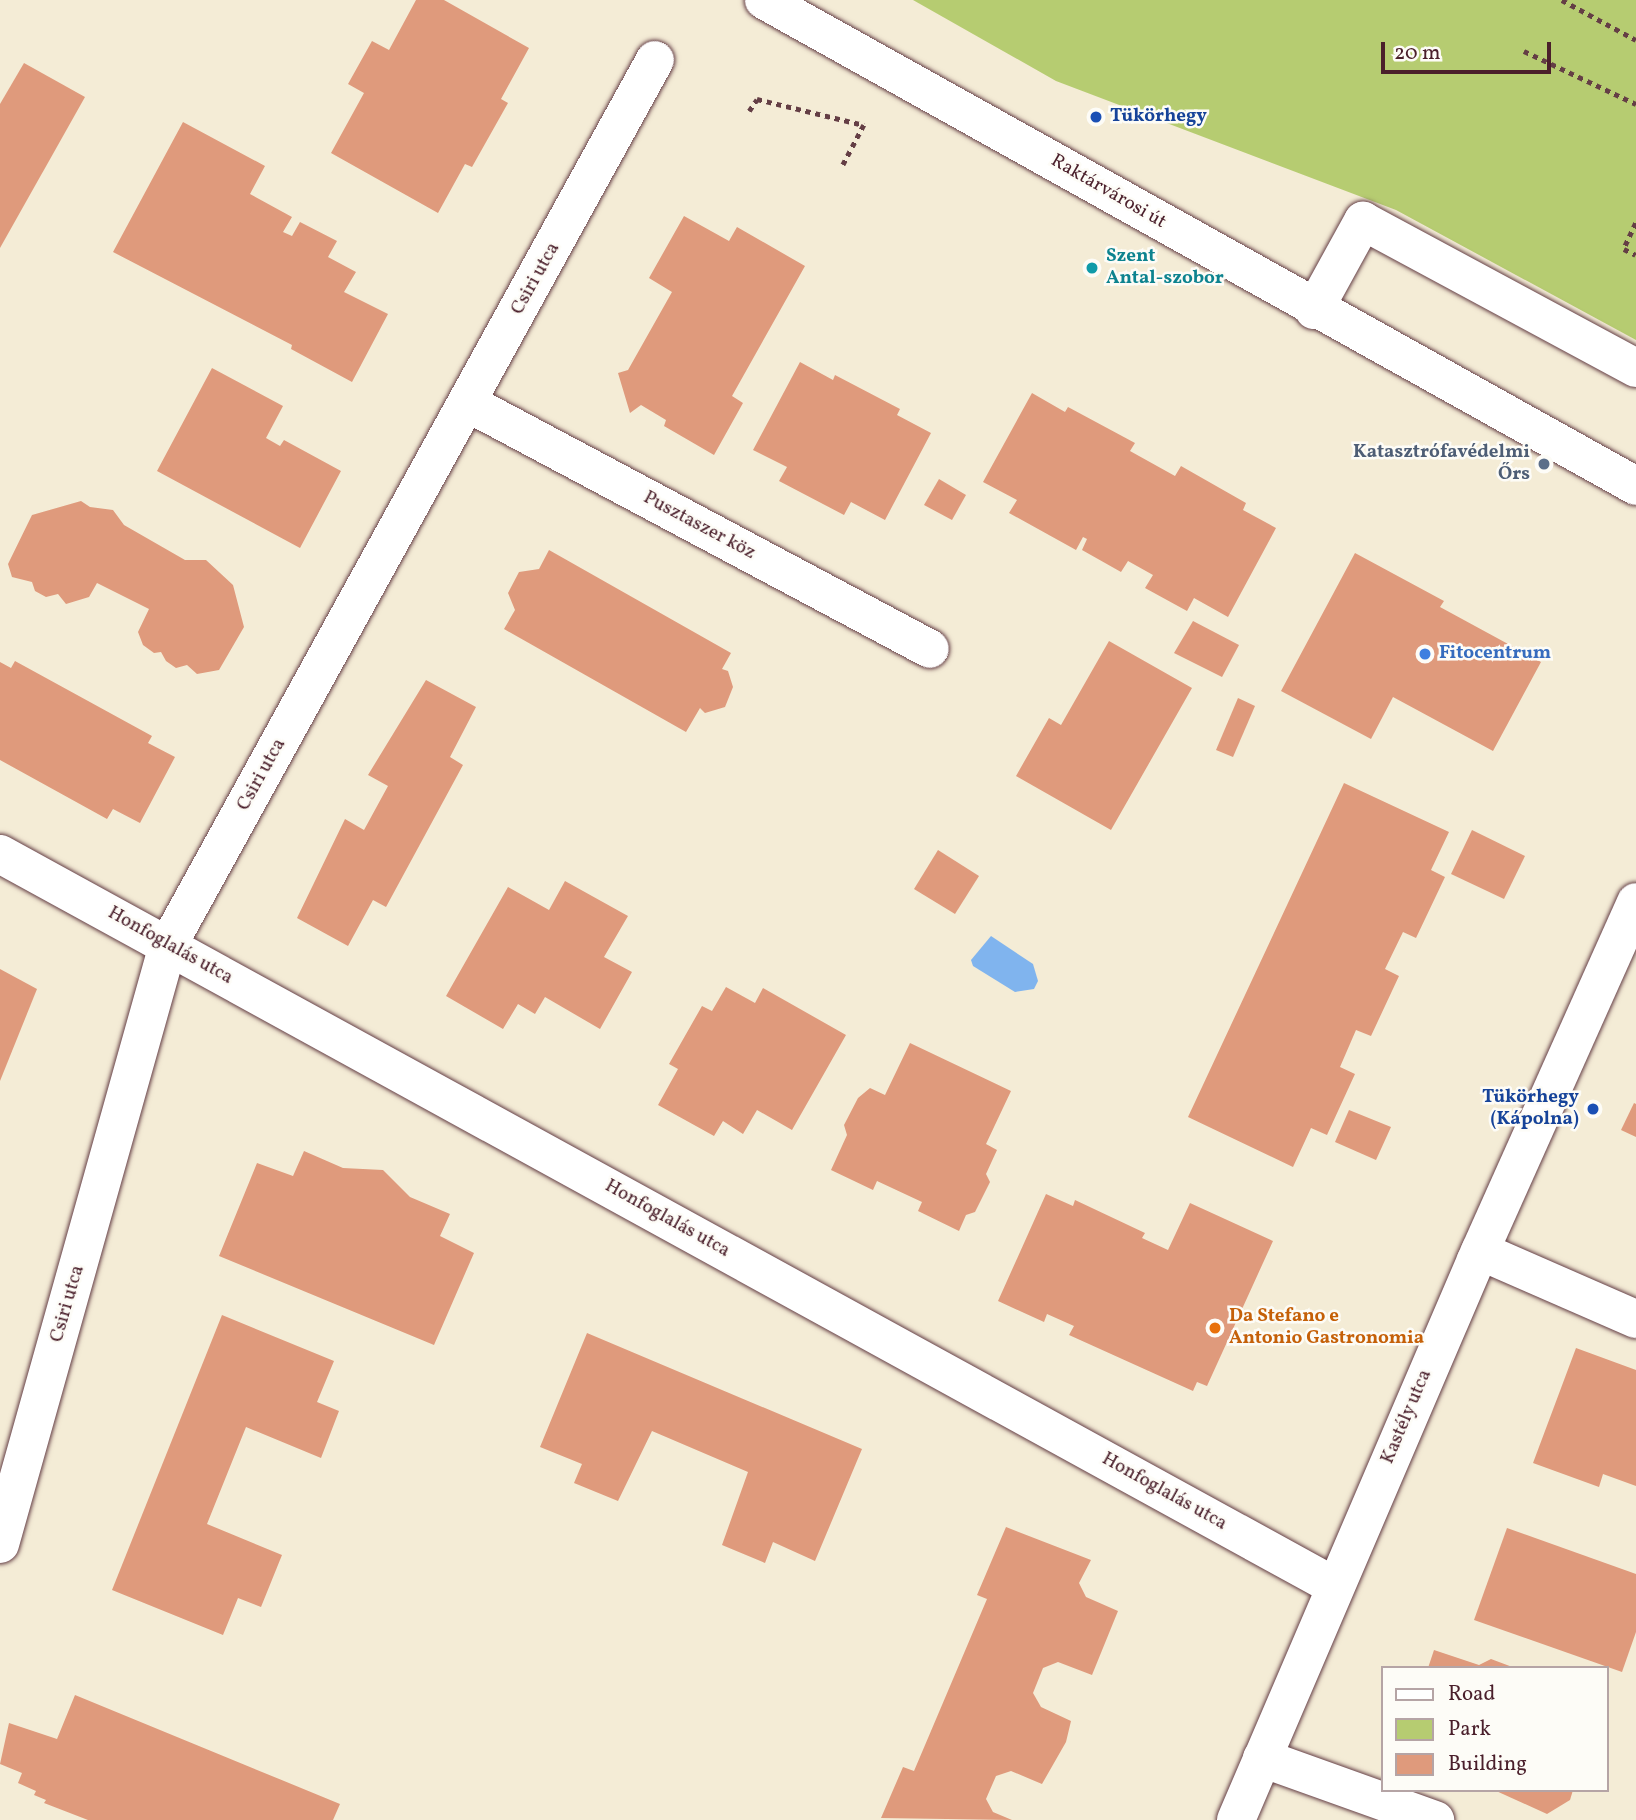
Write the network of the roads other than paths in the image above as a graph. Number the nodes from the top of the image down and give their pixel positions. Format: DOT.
graph roads {
  1 [pos="764,0"];
  2 [pos="655,60"];
  3 [pos="1314,310"];
  4 [pos="1636,368"];
  5 [pos="468,403"];
  6 [pos="1636,486"];
  7 [pos="930,649"];
  8 [pos="0,854"];
  9 [pos="1636,902"];
  10 [pos="168,945"];
  11 [pos="1480,1251"];
  12 [pos="1636,1319"];
  13 [pos="0,1545"];
  14 [pos="1334,1586"];
  15 [pos="1262,1758"];
  16 [pos="1236,1820"];
  17 [pos="1435,1820"];
  1 -- 3 [label="street, Raktárvárosi út"];
  2 -- 5 [label="street, Csiri utca"];
  3 -- 4 [label="street"];
  3 -- 6 [label="street, Raktárvárosi út"];
  5 -- 7 [label="street, Pusztaszer köz"];
  5 -- 10 [label="street, Csiri utca"];
  8 -- 10 [label="street, Honfoglalás utca"];
  9 -- 11 [label="street, Kastély utca"];
  10 -- 13 [label="street, Csiri utca"];
  10 -- 14 [label="street, Honfoglalás utca"];
  11 -- 12 [label="street"];
  11 -- 14 [label="street, Kastély utca"];
  14 -- 15 [label="street, Kastély utca"];
  15 -- 16 [label="street, Kastély utca"];
  15 -- 17 [label="street"];
}
